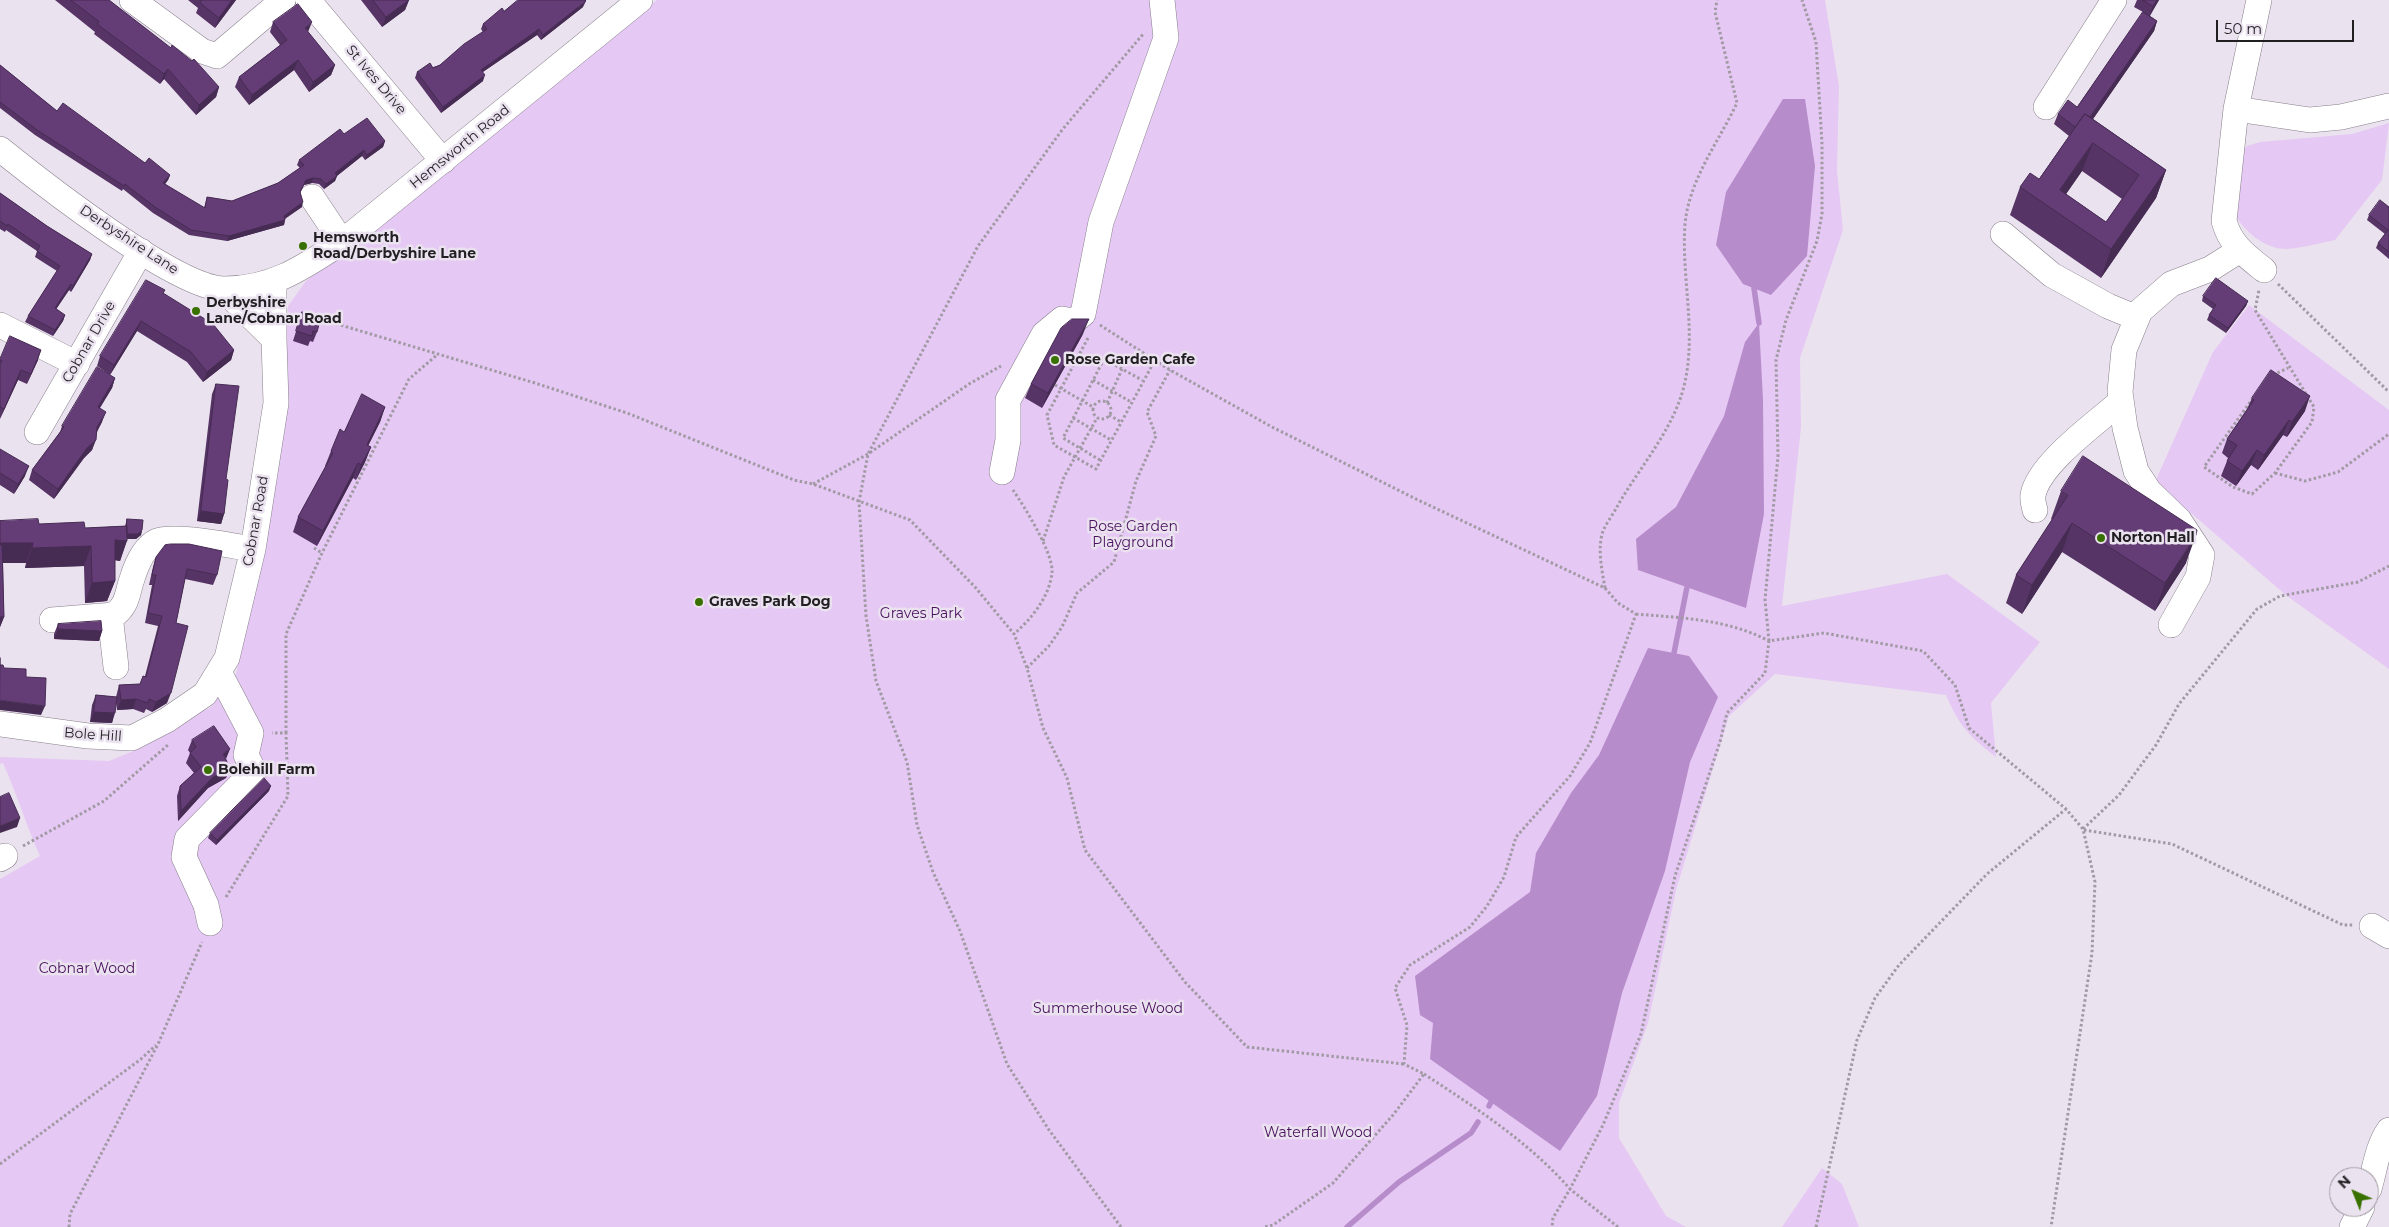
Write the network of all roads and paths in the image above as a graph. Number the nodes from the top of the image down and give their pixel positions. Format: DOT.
graph roads {
  1 [pos="132,0"];
  2 [pos="283,0"];
  3 [pos="308,0"];
  4 [pos="640,0"];
  5 [pos="1717,0"];
  6 [pos="1802,0"];
  7 [pos="2114,0"];
  8 [pos="2259,0"];
  9 [pos="1162,6"];
  10 [pos="2389,106"];
  11 [pos="2046,107"];
  12 [pos="2236,109"];
  13 [pos="0,149"];
  14 [pos="443,160"];
  15 [pos="312,197"];
  16 [pos="2003,234"];
  17 [pos="342,242"];
  18 [pos="2240,250"];
  19 [pos="142,251"];
  20 [pos="2264,270"];
  21 [pos="274,282"];
  22 [pos="223,289"];
  23 [pos="313,317"];
  24 [pos="1078,317"];
  25 [pos="2137,318"];
  26 [pos="0,325"];
  27 [pos="274,339"];
  28 [pos="438,354"];
  29 [pos="1155,360"];
  30 [pos="76,364"];
  31 [pos="1005,364"];
  32 [pos="2288,368"];
  33 [pos="1122,369"];
  34 [pos="1170,370"];
  35 [pos="2266,379"];
  36 [pos="1093,380"];
  37 [pos="1142,380"];
  38 [pos="1055,385"];
  39 [pos="1063,388"];
  40 [pos="2389,392"];
  41 [pos="1112,393"];
  42 [pos="2255,395"];
  43 [pos="1083,400"];
  44 [pos="2121,401"];
  45 [pos="1131,402"];
  46 [pos="1107,403"];
  47 [pos="1094,407"];
  48 [pos="1109,415"];
  49 [pos="385,416"];
  50 [pos="390,417"];
  51 [pos="1073,418"];
  52 [pos="1097,418"];
  53 [pos="1121,422"];
  54 [pos="1091,428"];
  55 [pos="37,432"];
  56 [pos="2389,434"];
  57 [pos="1111,440"];
  58 [pos="1080,448"];
  59 [pos="868,454"];
  60 [pos="1075,457"];
  61 [pos="1100,460"];
  62 [pos="1002,472"];
  63 [pos="2275,473"];
  64 [pos="813,484"];
  65 [pos="859,502"];
  66 [pos="2035,510"];
  67 [pos="1043,542"];
  68 [pos="314,548"];
  69 [pos="252,549"];
  70 [pos="322,553"];
  71 [pos="2389,566"];
  72 [pos="1605,588"];
  73 [pos="1636,614"];
  74 [pos="110,615"];
  75 [pos="52,620"];
  76 [pos="2171,625"];
  77 [pos="1014,634"];
  78 [pos="1769,641"];
  79 [pos="116,667"];
  80 [pos="1026,668"];
  81 [pos="219,672"];
  82 [pos="205,694"];
  83 [pos="0,724"];
  84 [pos="251,733"];
  85 [pos="286,733"];
  86 [pos="173,740"];
  87 [pos="2066,808"];
  88 [pos="2083,830"];
  89 [pos="3,858"];
  90 [pos="210,923"];
  91 [pos="2380,931"];
  92 [pos="159,1042"];
  93 [pos="1404,1064"];
  94 [pos="1424,1074"];
  95 [pos="2389,1130"];
  96 [pos="2384,1163"];
  97 [pos="0,1164"];
  98 [pos="1570,1189"];
  99 [pos="69,1227"];
  100 [pos="1121,1227"];
  101 [pos="1264,1227"];
  102 [pos="1552,1227"];
  103 [pos="1618,1227"];
  104 [pos="1816,1227"];
  105 [pos="2051,1227"];
  1 -- 2 [label="street"];
  3 -- 14 [label="street, St Ives Drive"];
  4 -- 14 [label="street, Hemsworth Road"];
  5 -- 72 [label="path"];
  6 -- 78 [label="path"];
  7 -- 11 [label="street"];
  8 -- 12 [label="street"];
  9 -- 24 [label="street"];
  9 -- 59 [label="path"];
  10 -- 12 [label="street"];
  12 -- 18 [label="street"];
  13 -- 19 [label="street, Derbyshire Lane"];
  14 -- 17 [label="street, Hemsworth Road"];
  15 -- 17 [label="street"];
  16 -- 25 [label="street"];
  17 -- 21 [label="street, Hemsworth Road"];
  18 -- 20 [label="street"];
  18 -- 25 [label="street"];
  19 -- 22 [label="street, Derbyshire Lane"];
  19 -- 30 [label="street, Cobnar Drive"];
  20 -- 32 [label="path"];
  20 -- 40 [label="path"];
  21 -- 22 [label="street, Derbyshire Lane"];
  21 -- 27 [label="street, Cobnar Road"];
  22 -- 27 [label="street"];
  23 -- 28 [label="path"];
  24 -- 29 [label="path"];
  24 -- 39 [label="path"];
  24 -- 62 [label="street"];
  25 -- 44 [label="street"];
  26 -- 30 [label="street"];
  27 -- 69 [label="street, Cobnar Road"];
  28 -- 50 [label="path"];
  28 -- 64 [label="path"];
  29 -- 34 [label="path"];
  29 -- 37 [label="path"];
  30 -- 55 [label="street, Cobnar Drive"];
  31 -- 59 [label="path"];
  32 -- 35 [label="path"];
  32 -- 63 [label="path"];
  33 -- 36 [label="path"];
  33 -- 37 [label="path"];
  33 -- 41 [label="path"];
  34 -- 72 [label="path"];
  34 -- 80 [label="path"];
  36 -- 41 [label="path"];
  36 -- 43 [label="path"];
  37 -- 45 [label="path"];
  38 -- 39 [label="path"];
  39 -- 43 [label="path"];
  39 -- 60 [label="path"];
  41 -- 45 [label="path"];
  41 -- 46 [label="path"];
  42 -- 63 [label="path"];
  43 -- 47 [label="path"];
  43 -- 51 [label="path"];
  44 -- 66 [label="street"];
  44 -- 76 [label="street"];
  45 -- 53 [label="path"];
  46 -- 47 [label="path"];
  46 -- 48 [label="path"];
  47 -- 52 [label="path"];
  48 -- 52 [label="path"];
  48 -- 53 [label="path"];
  49 -- 50 [label="path"];
  50 -- 70 [label="path"];
  51 -- 54 [label="path"];
  51 -- 58 [label="path"];
  52 -- 54 [label="path"];
  53 -- 57 [label="path"];
  54 -- 57 [label="path"];
  54 -- 58 [label="path"];
  56 -- 63 [label="path"];
  57 -- 61 [label="path"];
  58 -- 60 [label="path"];
  58 -- 61 [label="path"];
  59 -- 64 [label="path"];
  59 -- 65 [label="path"];
  60 -- 61 [label="path"];
  60 -- 67 [label="path"];
  62 -- 67 [label="path"];
  64 -- 65 [label="path"];
  65 -- 77 [label="path"];
  65 -- 100 [label="path"];
  67 -- 77 [label="path"];
  68 -- 70 [label="path"];
  69 -- 74 [label="street"];
  69 -- 81 [label="street, Cobnar Road"];
  70 -- 85 [label="path"];
  71 -- 88 [label="path"];
  72 -- 73 [label="path"];
  73 -- 78 [label="path"];
  73 -- 93 [label="path"];
  74 -- 75 [label="street"];
  74 -- 79 [label="street"];
  77 -- 80 [label="path"];
  78 -- 87 [label="path"];
  78 -- 98 [label="path"];
  80 -- 93 [label="path"];
  81 -- 82 [label="street, Cobnar Road"];
  81 -- 84 [label="street"];
  82 -- 83 [label="street, Bole Hill"];
  84 -- 85 [label="path"];
  84 -- 90 [label="street"];
  85 -- 90 [label="path"];
  86 -- 89 [label="path"];
  87 -- 88 [label="path"];
  87 -- 104 [label="path"];
  88 -- 91 [label="path"];
  88 -- 105 [label="path"];
  90 -- 92 [label="path"];
  92 -- 97 [label="path"];
  92 -- 99 [label="path"];
  93 -- 94 [label="path"];
  94 -- 98 [label="path"];
  94 -- 101 [label="path"];
  95 -- 96 [label="street"];
  98 -- 102 [label="path"];
  98 -- 103 [label="path"];
}
